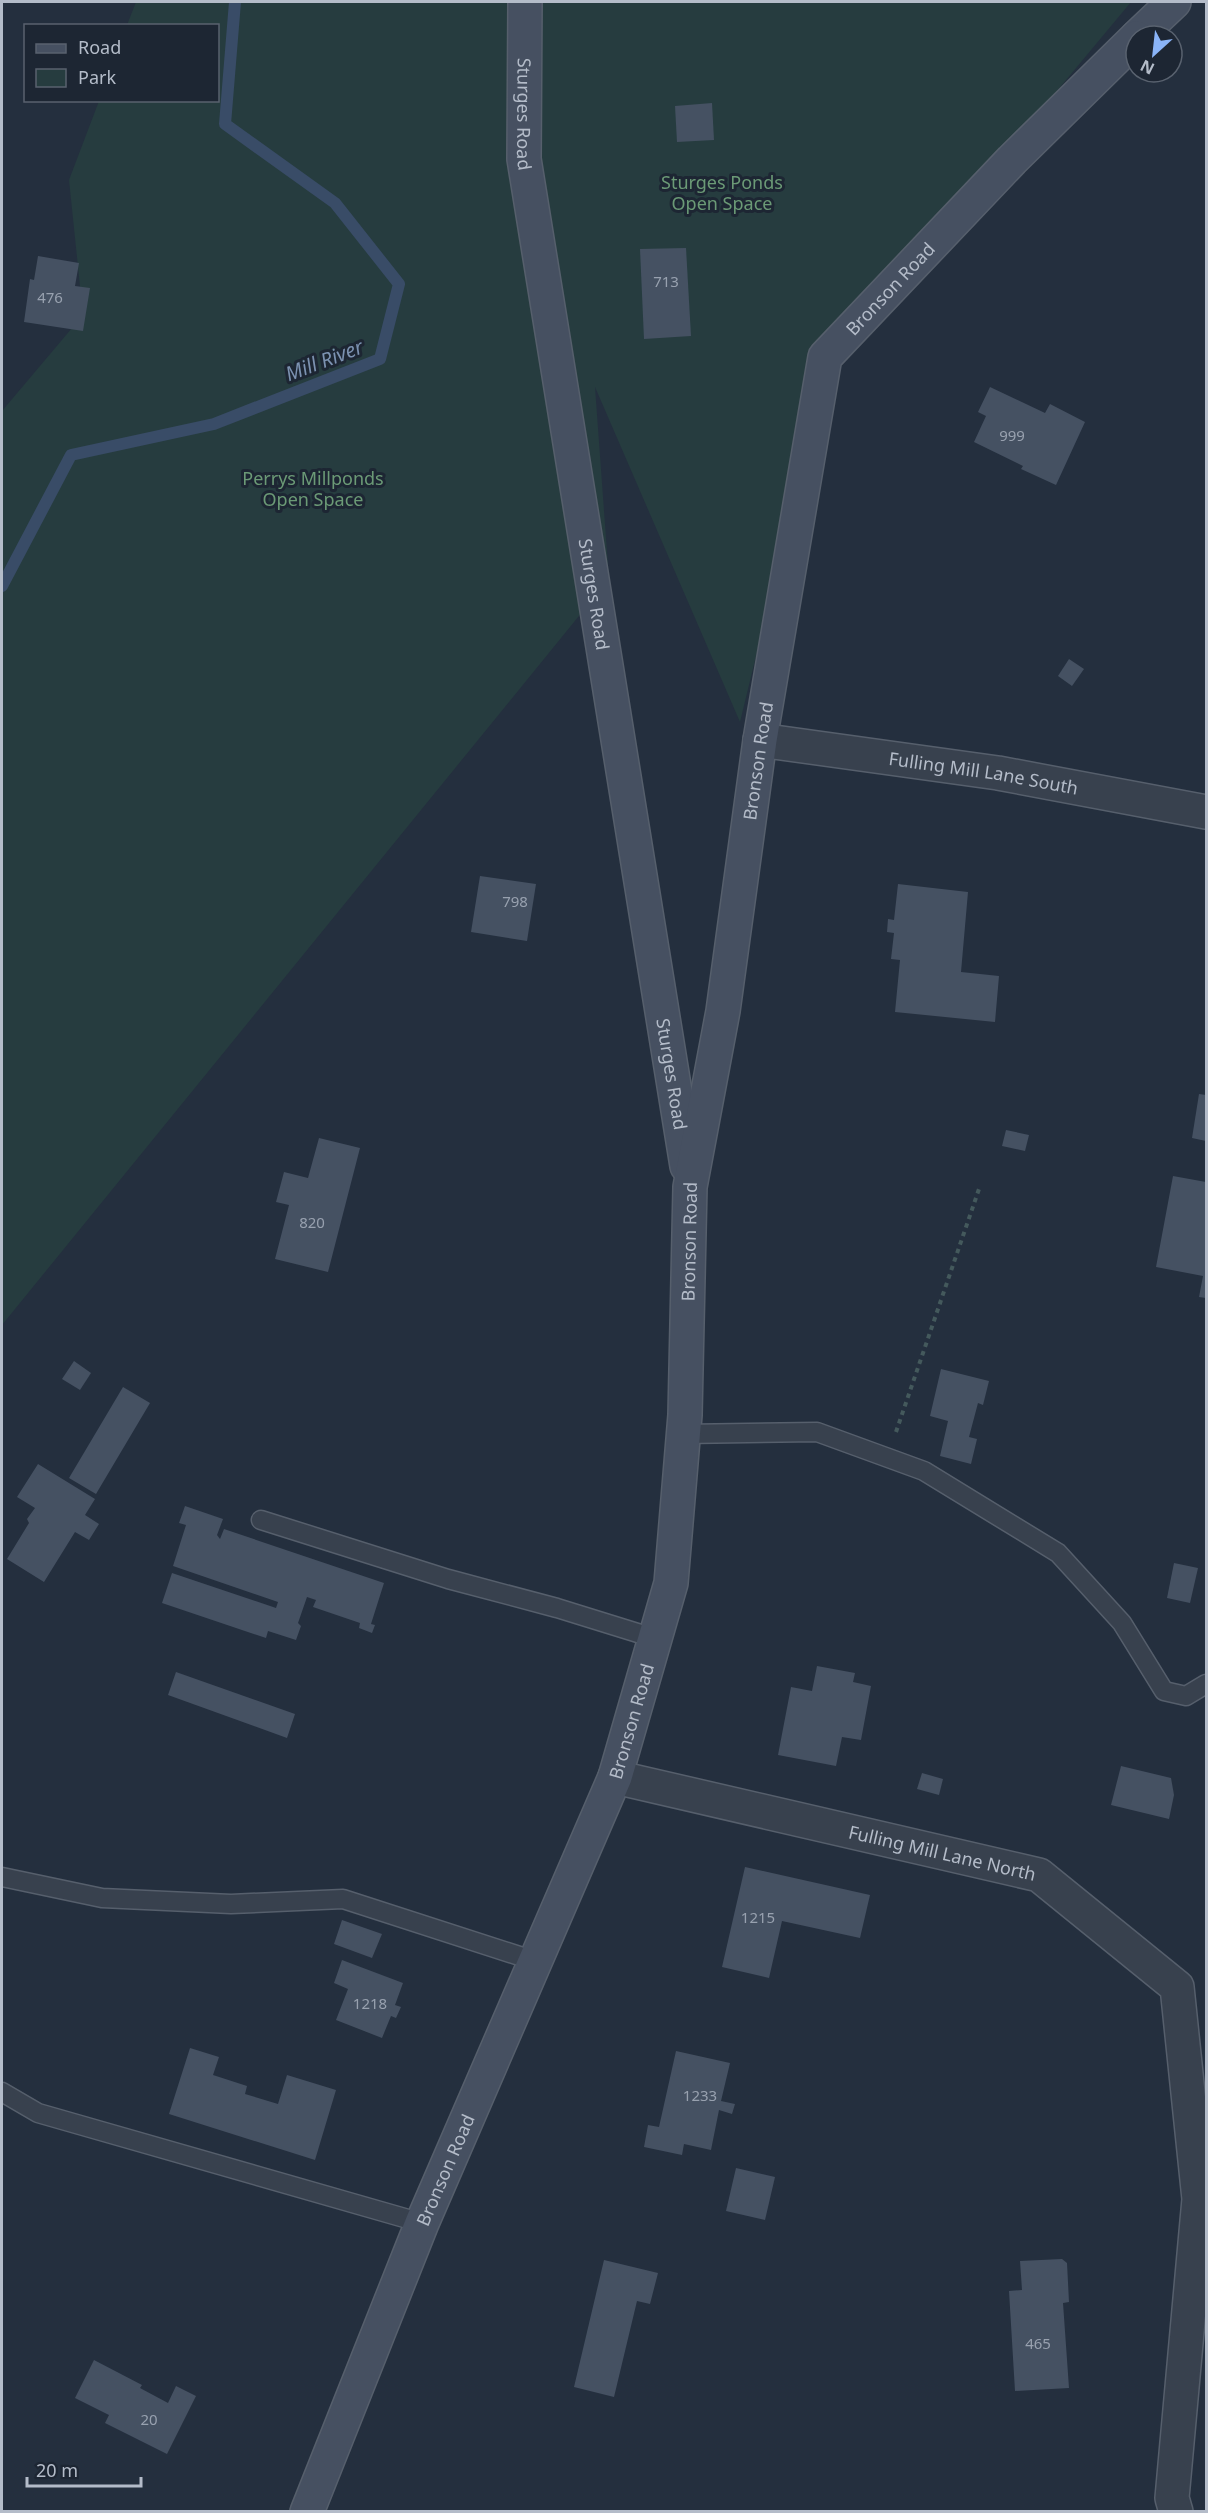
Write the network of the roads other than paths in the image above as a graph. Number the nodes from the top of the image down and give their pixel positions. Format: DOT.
graph roads {
  1 [pos="525,2"];
  2 [pos="1174,2"];
  3 [pos="1151,24"];
  4 [pos="1124,50"];
  5 [pos="760,740"];
  6 [pos="1206,812"];
  7 [pos="690,1187"];
  8 [pos="683,1434"];
  9 [pos="261,1520"];
  10 [pos="657,1639"];
  11 [pos="1206,1684"];
  12 [pos="615,1777"];
  13 [pos="2,1877"];
  14 [pos="535,1961"];
  15 [pos="2,2092"];
  16 [pos="422,2223"];
  17 [pos="307,2511"];
  18 [pos="1176,2511"];
  1 -- 7 [label="main road, Sturges Road"];
  2 -- 3 [label="main road, Bronson Road"];
  4 -- 5 [label="main road, Bronson Road"];
  5 -- 6 [label="street, Fulling Mill Lane South"];
  5 -- 7 [label="main road, Bronson Road"];
  7 -- 8 [label="main road, Bronson Road"];
  8 -- 10 [label="main road, Bronson Road"];
  8 -- 11 [label="lane"];
  9 -- 10 [label="lane"];
  10 -- 12 [label="main road, Bronson Road"];
  12 -- 14 [label="main road, Bronson Road"];
  12 -- 18 [label="street, Fulling Mill Lane North"];
  13 -- 14 [label="lane"];
  14 -- 16 [label="main road, Bronson Road"];
  15 -- 16 [label="lane"];
  16 -- 17 [label="main road, Bronson Road"];
}
